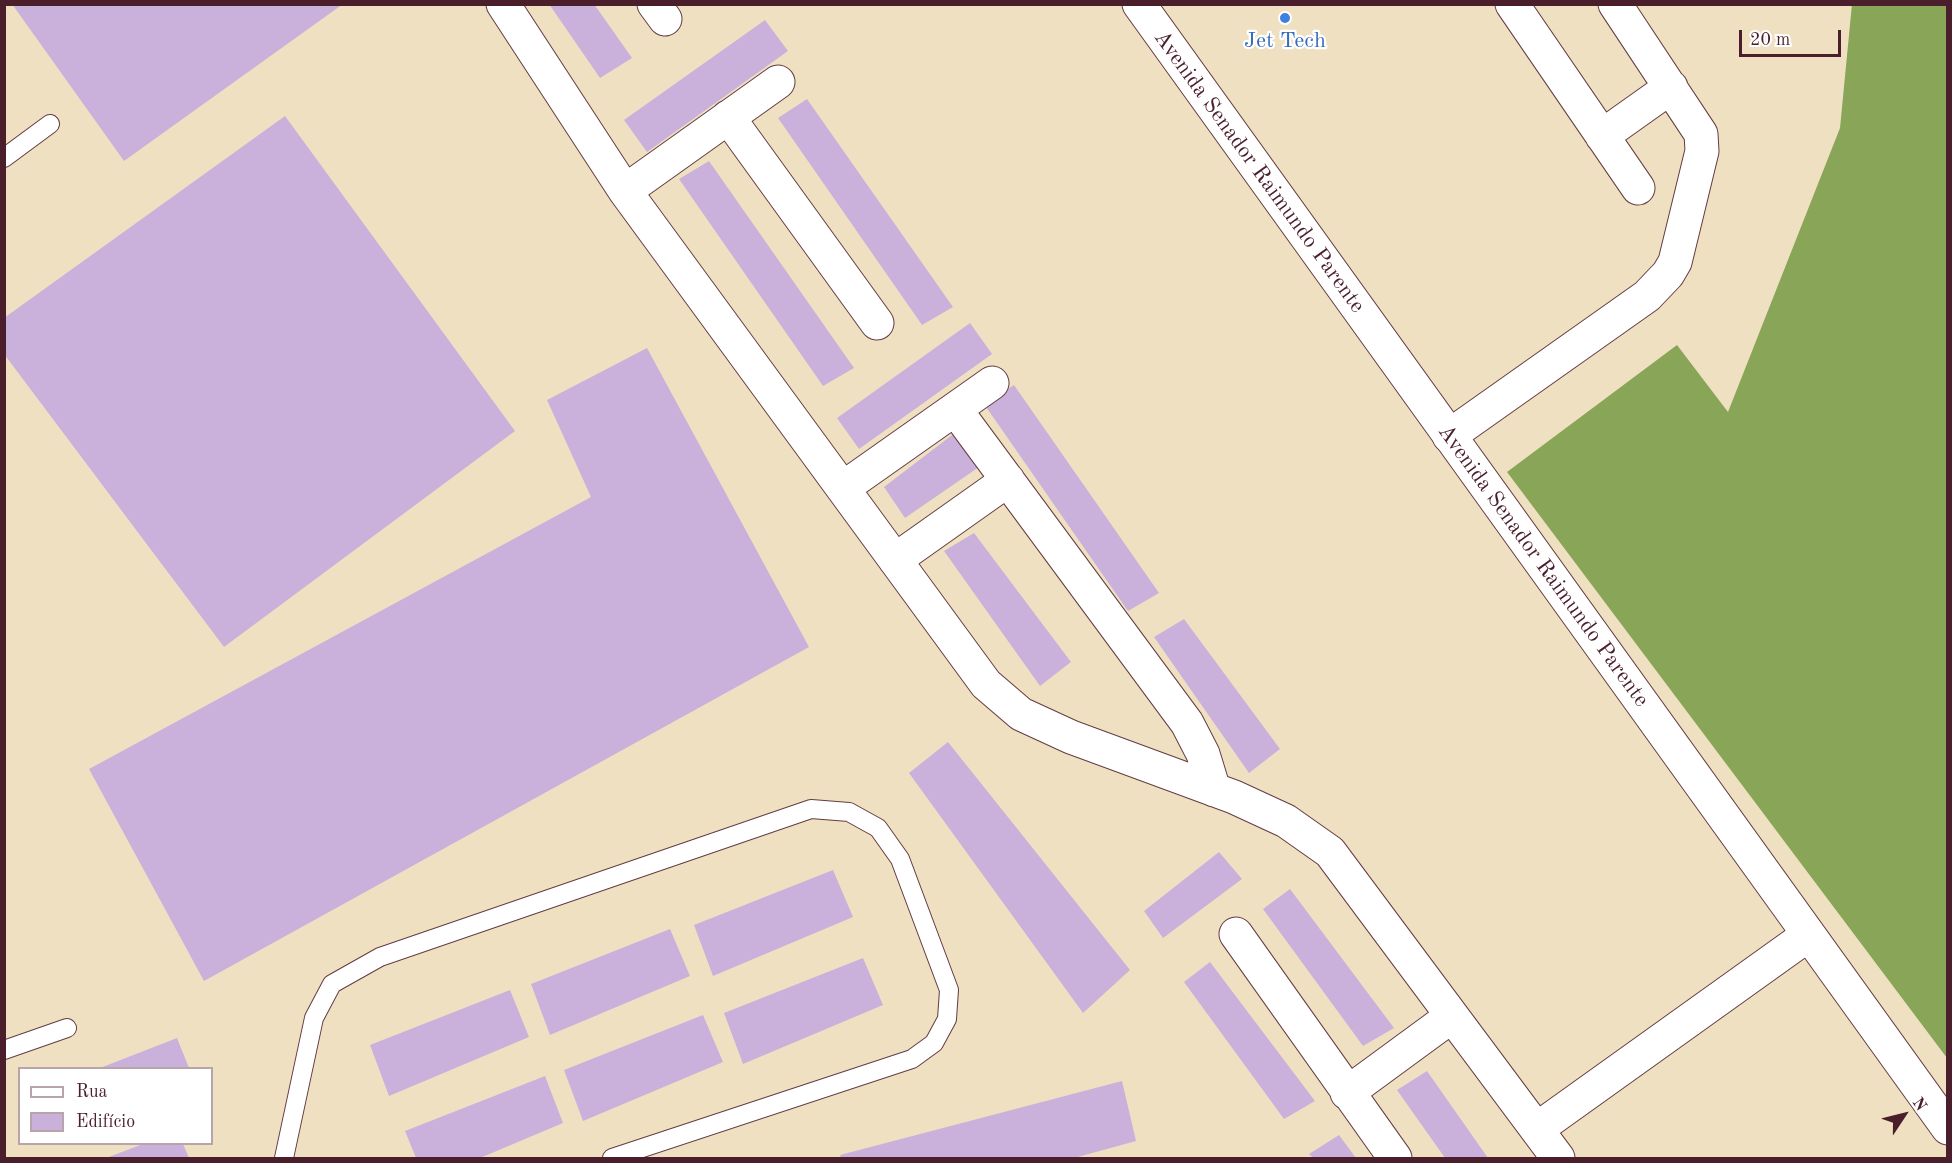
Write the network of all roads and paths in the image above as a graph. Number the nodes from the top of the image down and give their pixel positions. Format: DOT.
graph roads {
  1 [pos="503,4"];
  2 [pos="1139,4"];
  3 [pos="1512,4"];
  4 [pos="1615,4"];
  5 [pos="778,82"];
  6 [pos="1671,87"];
  7 [pos="728,117"];
  8 [pos="50,124"];
  9 [pos="1602,136"];
  10 [pos="4,158"];
  11 [pos="1638,188"];
  12 [pos="625,191"];
  13 [pos="877,322"];
  14 [pos="992,383"];
  15 [pos="955,410"];
  16 [pos="1449,436"];
  17 [pos="1008,480"];
  18 [pos="843,488"];
  19 [pos="895,560"];
  20 [pos="1214,790"];
  21 [pos="1236,934"];
  22 [pos="1808,935"];
  23 [pos="1452,1016"];
  24 [pos="67,1028"];
  25 [pos="4,1050"];
  26 [pos="1347,1093"];
  27 [pos="1947,1128"];
  28 [pos="1537,1129"];
  29 [pos="284,1158"];
  30 [pos="612,1158"];
  31 [pos="1395,1158"];
  32 [pos="1558,1158"];
  1 -- 12 [label="street"];
  2 -- 16 [label="street, Avenida Senador Raimundo Parente"];
  3 -- 9 [label="street"];
  4 -- 6 [label="street"];
  5 -- 7 [label="street"];
  6 -- 9 [label="street"];
  6 -- 16 [label="street"];
  7 -- 12 [label="street"];
  7 -- 13 [label="street"];
  8 -- 10 [label="lane"];
  9 -- 11 [label="street"];
  12 -- 18 [label="street"];
  14 -- 15 [label="street"];
  15 -- 17 [label="street"];
  15 -- 18 [label="street"];
  16 -- 22 [label="street, Avenida Senador Raimundo Parente"];
  17 -- 19 [label="street"];
  17 -- 20 [label="street"];
  18 -- 19 [label="street"];
  19 -- 20 [label="street"];
  20 -- 23 [label="street"];
  21 -- 26 [label="street"];
  22 -- 27 [label="street, Avenida Senador Raimundo Parente"];
  22 -- 28 [label="street"];
  23 -- 26 [label="street"];
  23 -- 28 [label="street"];
  24 -- 25 [label="lane"];
  26 -- 31 [label="street"];
  28 -- 32 [label="street"];
  29 -- 30 [label="lane"];
}
